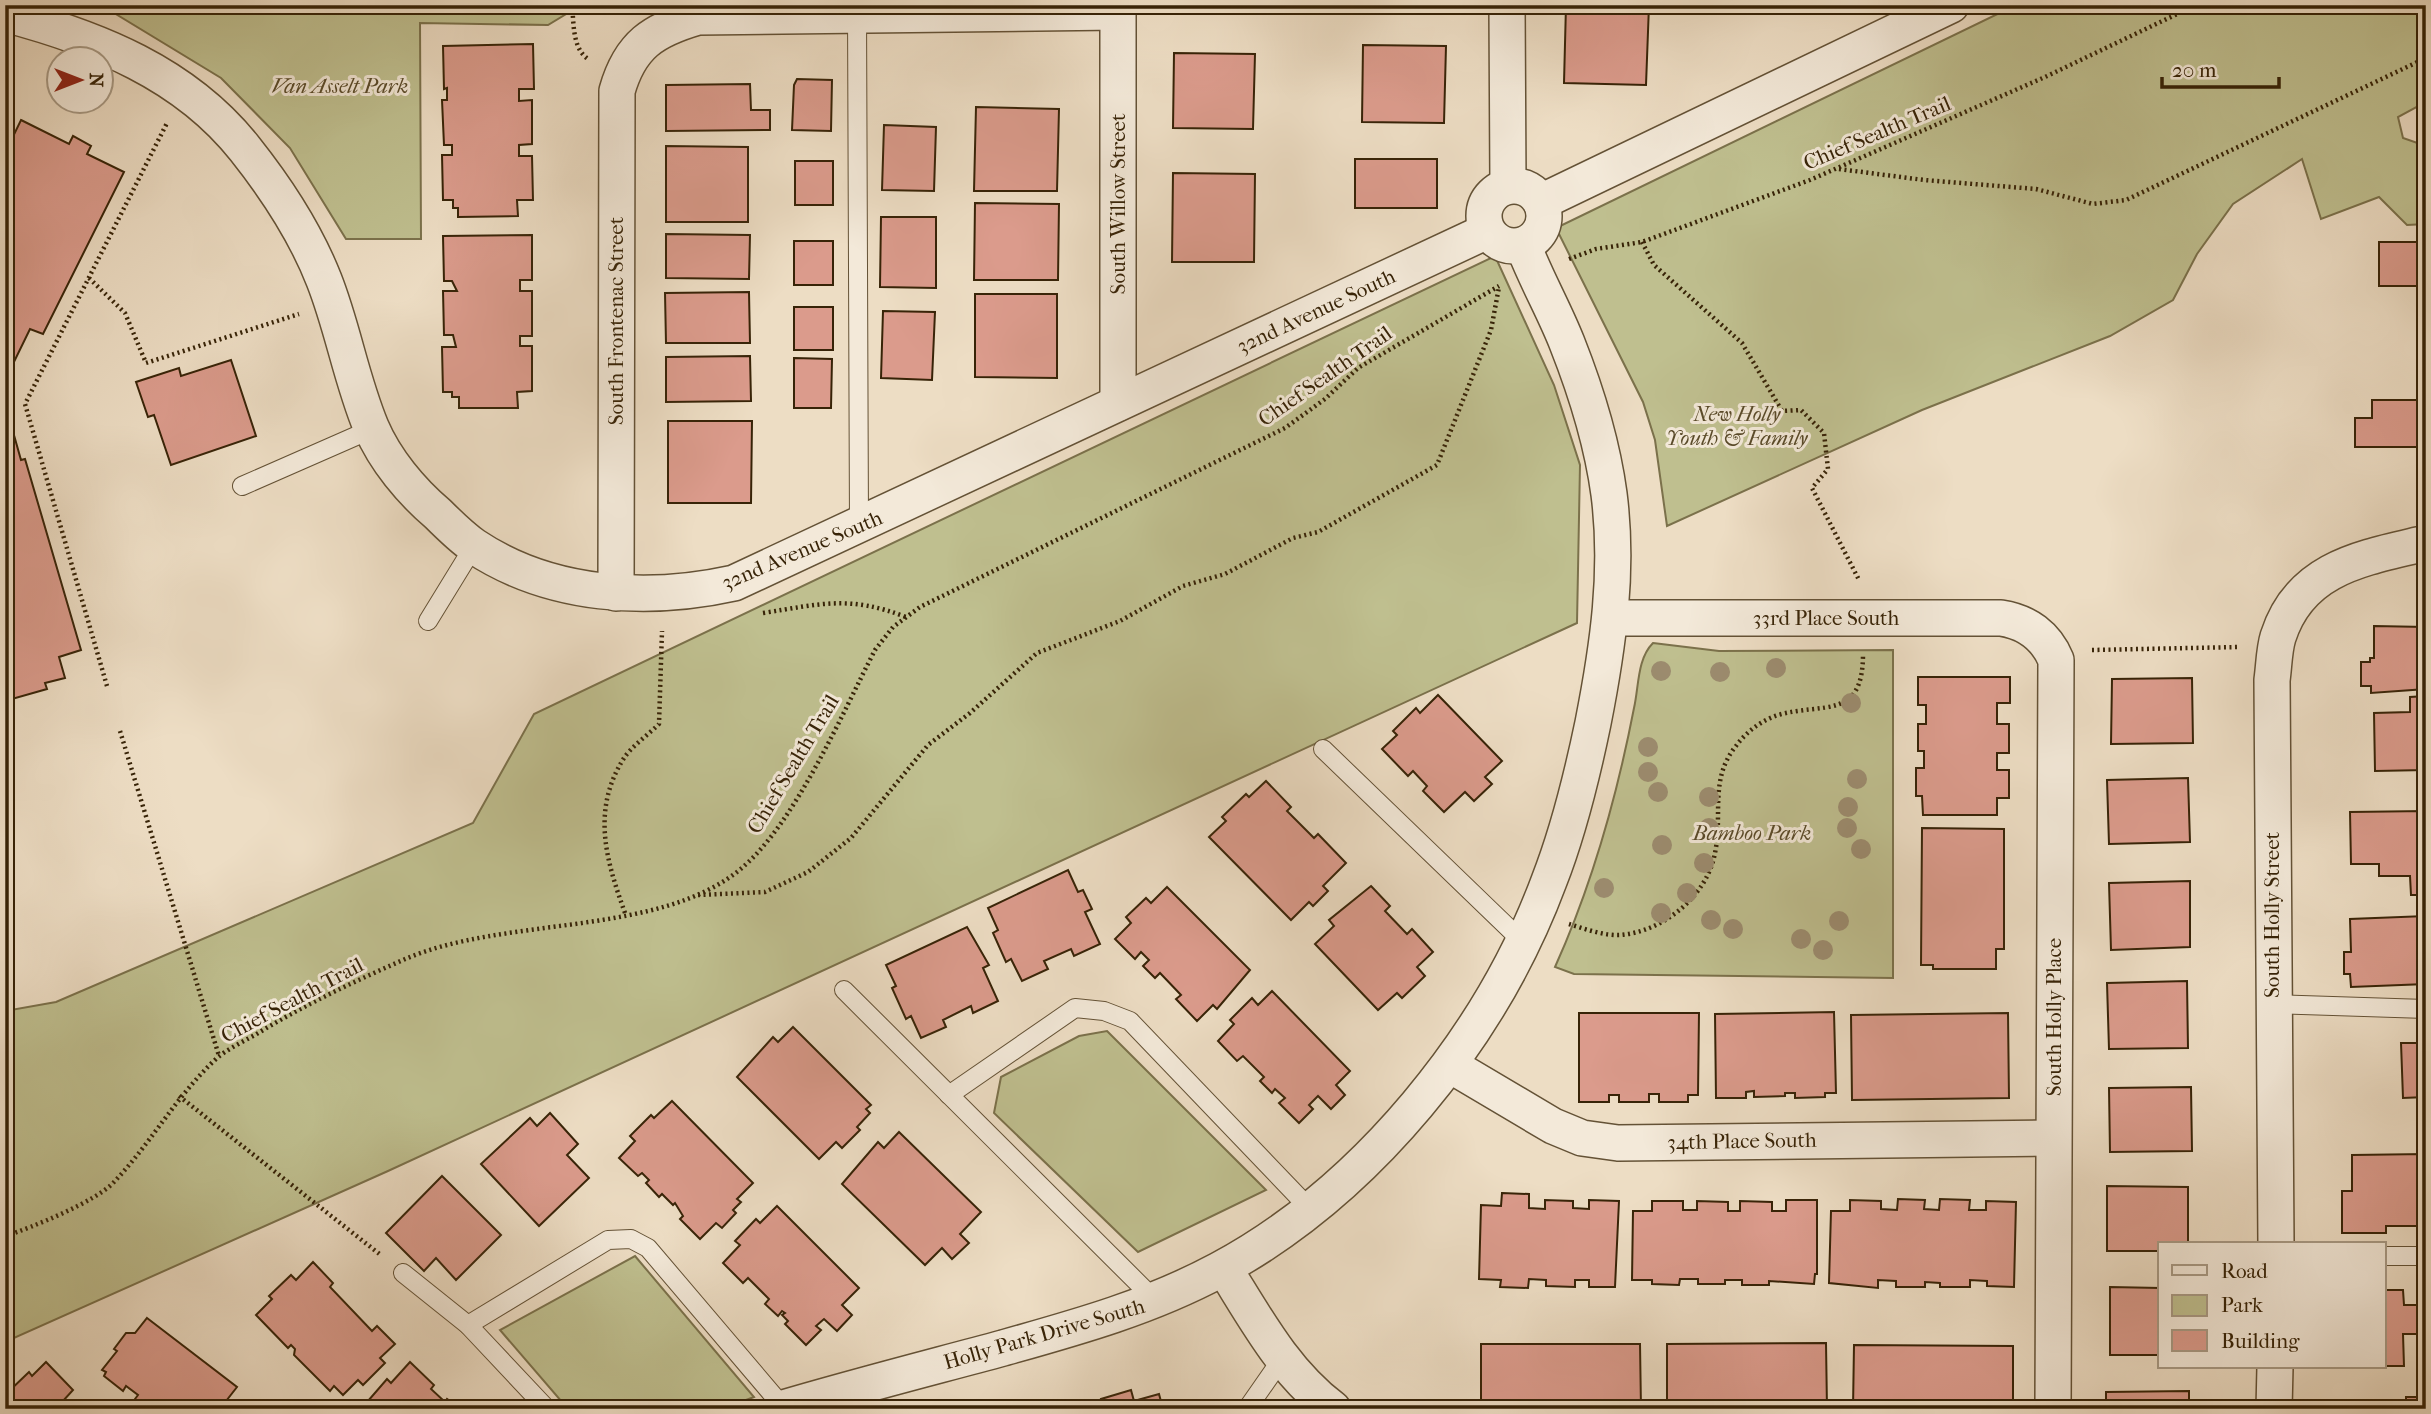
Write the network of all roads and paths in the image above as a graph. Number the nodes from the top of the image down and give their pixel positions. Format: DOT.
graph roads {
  1 [pos="572,5"];
  2 [pos="1507,5"];
  3 [pos="1951,5"];
  4 [pos="2196,5"];
  5 [pos="1118,9"];
  6 [pos="857,10"];
  7 [pos="5,14"];
  8 [pos="1894,18"];
  9 [pos="2426,58"];
  10 [pos="626,67"];
  11 [pos="184,88"];
  12 [pos="1836,169"];
  13 [pos="1508,186"];
  14 [pos="1541,202"];
  15 [pos="1487,231"];
  16 [pos="1642,242"];
  17 [pos="1523,245"];
  18 [pos="1560,262"];
  19 [pos="89,278"];
  20 [pos="1512,281"];
  21 [pos="1499,286"];
  22 [pos="331,304"];
  23 [pos="1118,403"];
  24 [pos="372,429"];
  25 [pos="242,486"];
  26 [pos="859,527"];
  27 [pos="2426,543"];
  28 [pos="474,546"];
  29 [pos="616,593"];
  30 [pos="760,614"];
  31 [pos="906,617"];
  32 [pos="1612,618"];
  33 [pos="1866,618"];
  34 [pos="428,621"];
  35 [pos="674,627"];
  36 [pos="2044,642"];
  37 [pos="2276,646"];
  38 [pos="107,686"];
  39 [pos="120,731"];
  40 [pos="1323,749"];
  41 [pos="695,895"];
  42 [pos="625,914"];
  43 [pos="1529,927"];
  44 [pos="844,990"];
  45 [pos="2272,1004"];
  46 [pos="2426,1009"];
  47 [pos="219,1056"];
  48 [pos="1450,1065"];
  49 [pos="948,1095"];
  50 [pos="179,1096"];
  51 [pos="2053,1138"];
  52 [pos="1310,1209"];
  53 [pos="5,1236"];
  54 [pos="2276,1242"];
  55 [pos="2386,1256"];
  56 [pos="2426,1256"];
  57 [pos="1224,1268"];
  58 [pos="403,1272"];
  59 [pos="1156,1302"];
  60 [pos="468,1325"];
  61 [pos="1281,1360"];
  62 [pos="2275,1368"];
  63 [pos="782,1408"];
  64 [pos="547,1409"];
  65 [pos="1247,1409"];
  66 [pos="1333,1409"];
  67 [pos="2053,1409"];
  68 [pos="2274,1409"];
  1 -- 10 [label="path"];
  2 -- 13 [label="street"];
  3 -- 8 [label="street"];
  4 -- 12 [label="path, Chief Sealth Trail"];
  5 -- 6 [label="street"];
  5 -- 23 [label="street, South Willow Street"];
  6 -- 10 [label="street"];
  6 -- 26 [label="lane"];
  7 -- 11 [label="street, 32nd Avenue South"];
  8 -- 14 [label="street"];
  9 -- 12 [label="path"];
  10 -- 29 [label="street, South Frontenac Street"];
  11 -- 19 [label="path"];
  11 -- 22 [label="street, 32nd Avenue South"];
  12 -- 16 [label="path, Chief Sealth Trail"];
  13 -- 14 [label="street"];
  13 -- 15 [label="street"];
  14 -- 17 [label="street"];
  15 -- 17 [label="street"];
  15 -- 23 [label="street, 32nd Avenue South"];
  16 -- 18 [label="path, Chief Sealth Trail"];
  16 -- 33 [label="path"];
  17 -- 32 [label="street, Holly Park Drive South"];
  19 -- 22 [label="path"];
  19 -- 38 [label="path"];
  20 -- 21 [label="path, Chief Sealth Trail"];
  21 -- 31 [label="path, Chief Sealth Trail"];
  21 -- 41 [label="path"];
  22 -- 24 [label="street, 32nd Avenue South"];
  23 -- 26 [label="street, 32nd Avenue South"];
  24 -- 25 [label="lane"];
  24 -- 28 [label="street, 32nd Avenue South"];
  26 -- 29 [label="street, 32nd Avenue South"];
  27 -- 37 [label="street, South Holly Street"];
  28 -- 29 [label="street, 32nd Avenue South"];
  28 -- 34 [label="lane"];
  30 -- 31 [label="path"];
  31 -- 41 [label="path, Chief Sealth Trail"];
  32 -- 33 [label="street, 33rd Place South"];
  32 -- 43 [label="street, Holly Park Drive South"];
  33 -- 36 [label="street, 33rd Place South"];
  33 -- 43 [label="path"];
  35 -- 42 [label="path"];
  36 -- 37 [label="path"];
  36 -- 51 [label="street, South Holly Place"];
  37 -- 45 [label="street, South Holly Street"];
  39 -- 47 [label="path"];
  40 -- 43 [label="lane"];
  41 -- 42 [label="path, Chief Sealth Trail"];
  42 -- 47 [label="path, Chief Sealth Trail"];
  43 -- 48 [label="street, Holly Park Drive South"];
  44 -- 49 [label="lane"];
  45 -- 46 [label="lane"];
  45 -- 54 [label="street, South Holly Street"];
  47 -- 50 [label="path, Chief Sealth Trail"];
  48 -- 51 [label="street, 34th Place South"];
  48 -- 52 [label="street, Holly Park Drive South"];
  49 -- 52 [label="lane"];
  49 -- 59 [label="lane"];
  50 -- 53 [label="path, Chief Sealth Trail"];
  50 -- 58 [label="path"];
  51 -- 67 [label="street, South Holly Place"];
  52 -- 57 [label="street, Holly Park Drive South"];
  55 -- 56 [label="lane"];
  57 -- 59 [label="street, Holly Park Drive South"];
  57 -- 61 [label="street"];
  58 -- 60 [label="lane"];
  59 -- 63 [label="street, Holly Park Drive South"];
  60 -- 63 [label="lane"];
  60 -- 64 [label="lane"];
  61 -- 65 [label="lane"];
  61 -- 66 [label="street"];
  62 -- 68 [label="street"];
}
